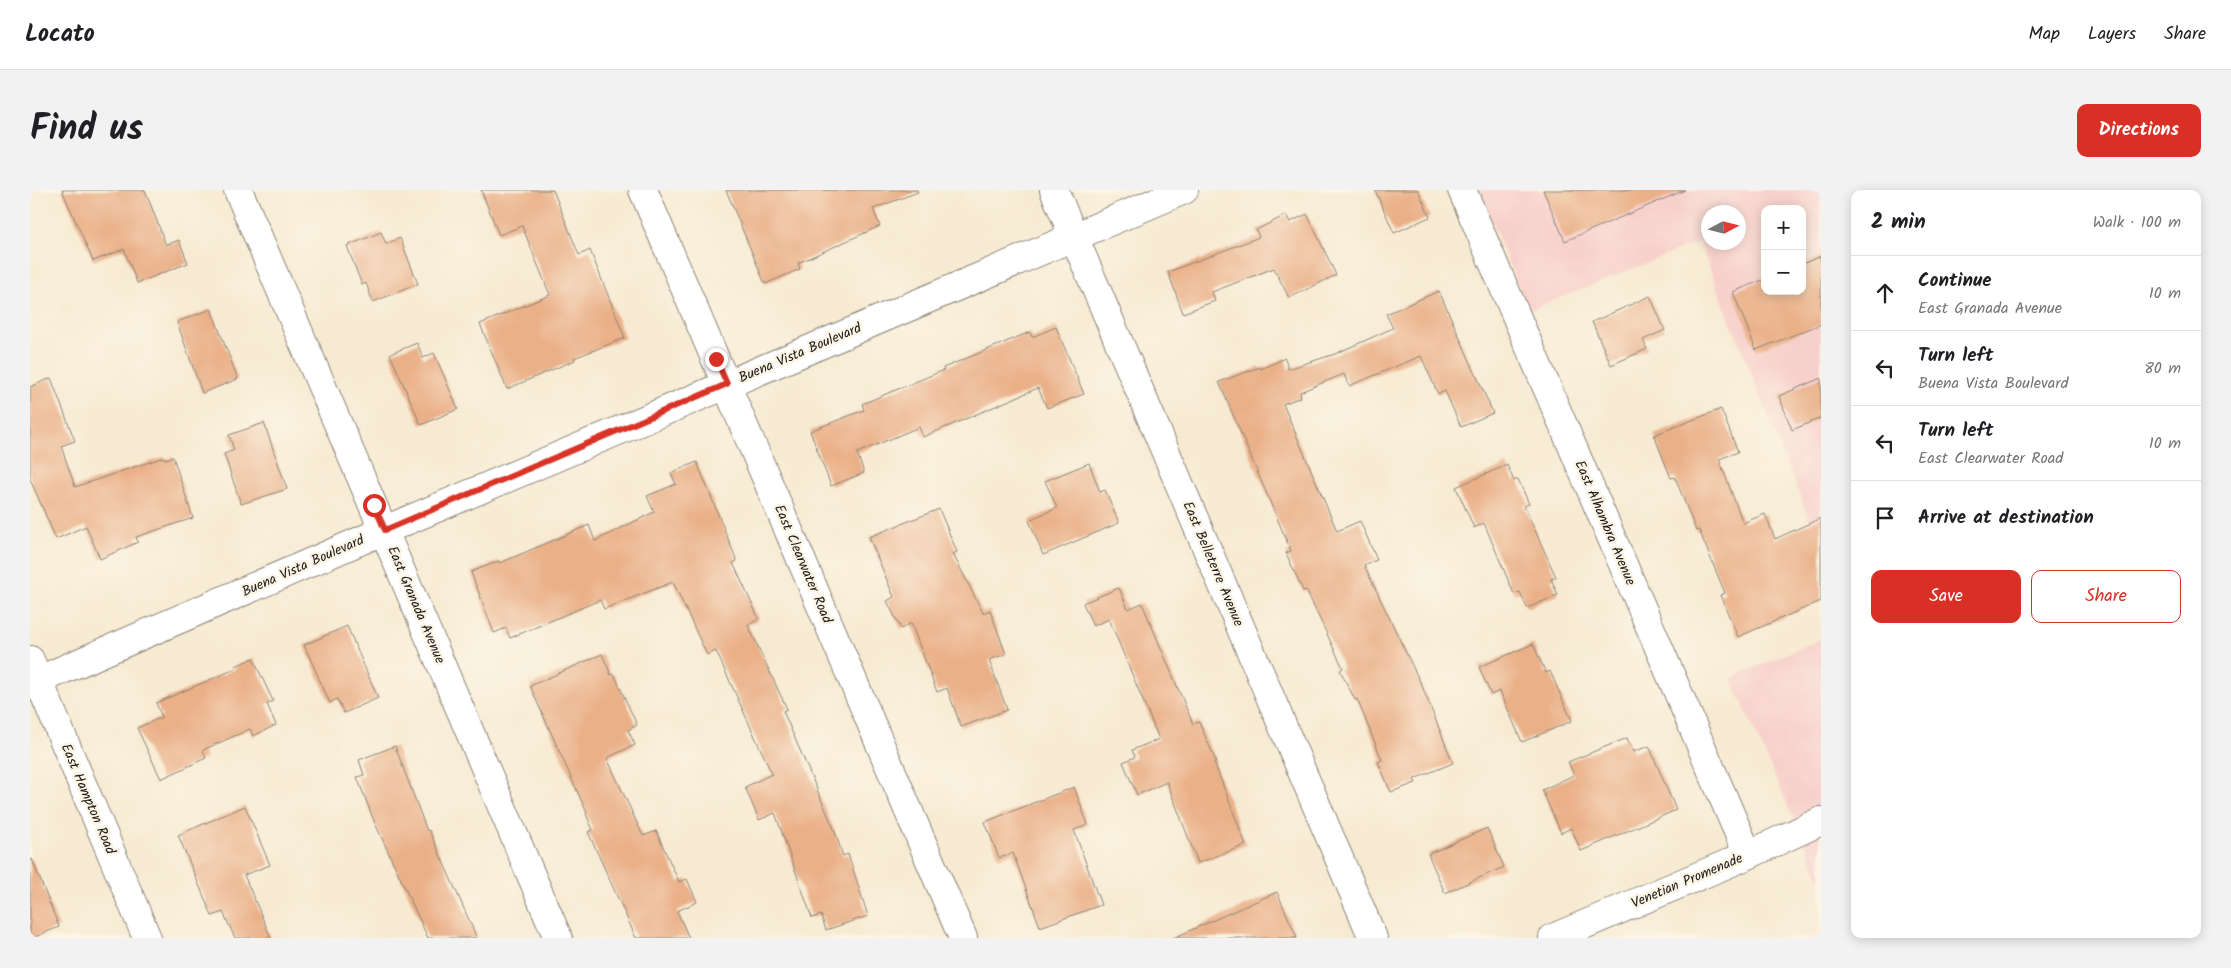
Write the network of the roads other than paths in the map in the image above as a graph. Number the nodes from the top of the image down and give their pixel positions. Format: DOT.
graph roads {
  1 [pos="238,190"];
  2 [pos="643,190"];
  3 [pos="1054,190"];
  4 [pos="1184,190"];
  5 [pos="1462,190"];
  6 [pos="1074,237"];
  7 [pos="727,384"];
  8 [pos="385,530"];
  9 [pos="33,675"];
  10 [pos="1821,821"];
  11 [pos="1748,855"];
  12 [pos="146,938"];
  13 [pos="558,938"];
  14 [pos="962,938"];
  15 [pos="1373,938"];
  16 [pos="1553,938"];
  1 -- 8 [label="street, East Granada Avenue"];
  2 -- 7 [label="street, East Clearwater Road"];
  3 -- 6 [label="street, East Belleterre Avenue"];
  4 -- 6 [label="street, Buena Vista Boulevard"];
  5 -- 11 [label="street, East Alhambra Avenue"];
  6 -- 7 [label="street, Buena Vista Boulevard"];
  6 -- 15 [label="street, East Belleterre Avenue"];
  7 -- 8 [label="street, Buena Vista Boulevard"];
  7 -- 14 [label="street, East Clearwater Road"];
  8 -- 9 [label="street, Buena Vista Boulevard"];
  8 -- 13 [label="street, East Granada Avenue"];
  9 -- 12 [label="street, East Hampton Road"];
  10 -- 11 [label="street, Venetian Promenade"];
  11 -- 16 [label="street, Venetian Promenade"];
}
